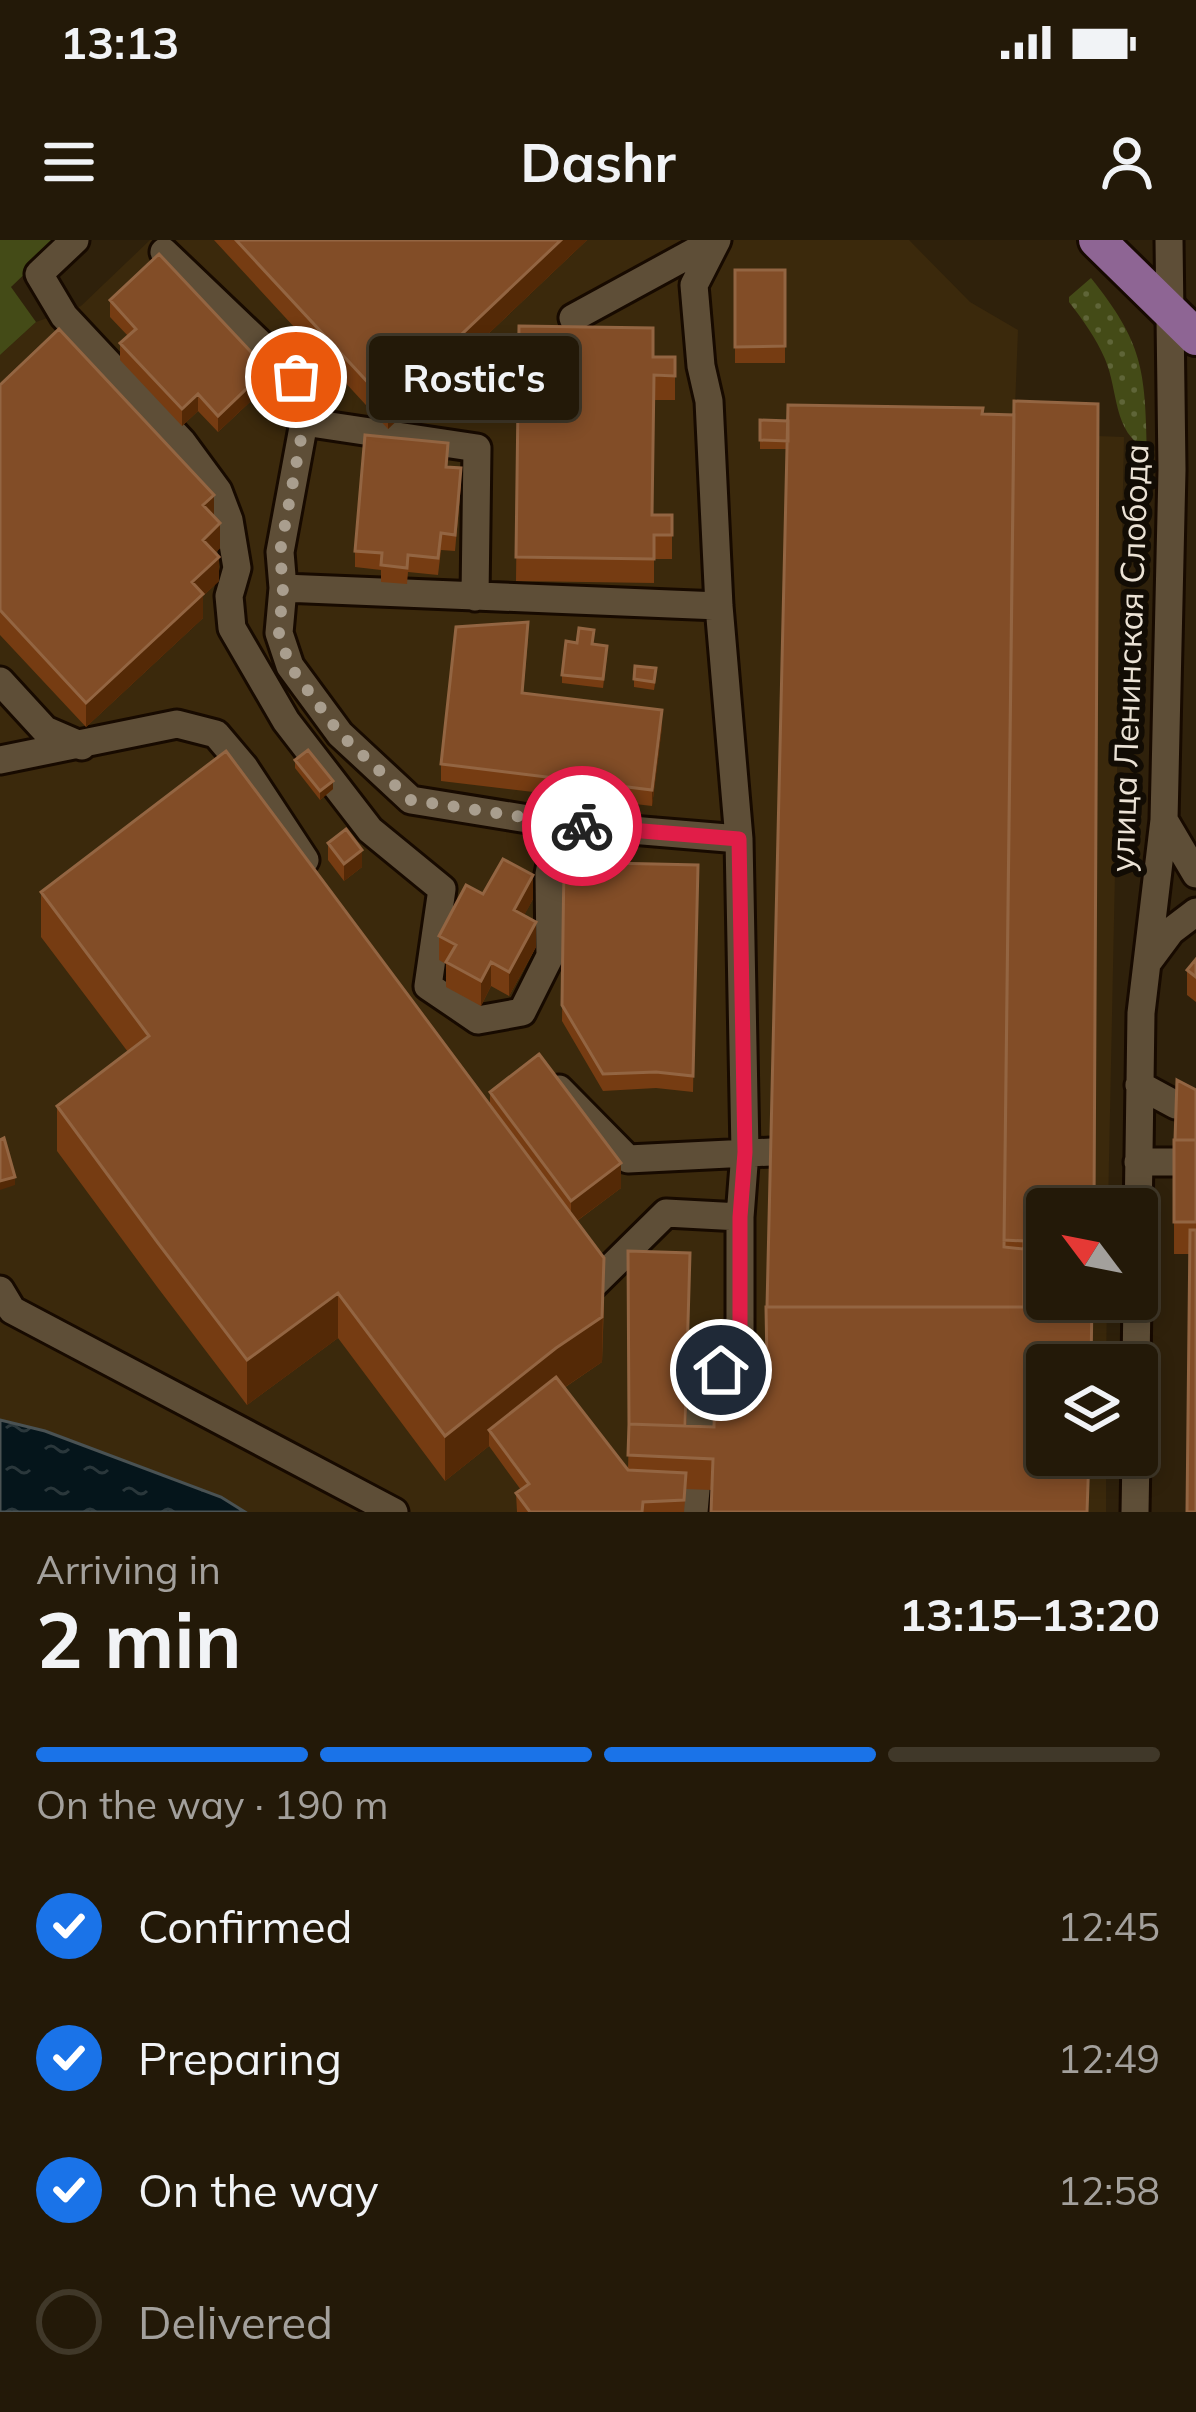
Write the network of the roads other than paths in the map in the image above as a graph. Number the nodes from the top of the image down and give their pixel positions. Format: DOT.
graph roads {
  1 [pos="75,240"];
  2 [pos="717,240"];
  3 [pos="1097,240"];
  4 [pos="1169,240"];
  5 [pos="164,252"];
  6 [pos="573,318"];
  7 [pos="1185,326"];
  8 [pos="304,422"];
  9 [pos="283,588"];
  10 [pos="475,597"];
  11 [pos="719,606"];
  12 [pos="0,682"];
  13 [pos="82,746"];
  14 [pos="0,760"];
  15 [pos="1164,820"];
  16 [pos="559,824"];
  17 [pos="739,839"];
  18 [pos="1161,858"];
  19 [pos="1196,874"];
  20 [pos="1196,884"];
  21 [pos="324,889"];
  22 [pos="1196,912"];
  23 [pos="1145,971"];
  24 [pos="544,1073"];
  25 [pos="1139,1085"];
  26 [pos="1176,1106"];
  27 [pos="758,1152"];
  28 [pos="1138,1162"];
  29 [pos="1174,1162"];
  30 [pos="1138,1188"];
  31 [pos="740,1217"];
  32 [pos="0,1290"];
  33 [pos="587,1291"];
  34 [pos="698,1458"];
  35 [pos="1136,1476"];
  36 [pos="394,1512"];
  37 [pos="1135,1512"];
  1 -- 16 [label="street"];
  2 -- 6 [label="street"];
  2 -- 11 [label="street"];
  3 -- 7 [label="main road"];
  4 -- 7 [label="street, улица Ленинская Слобода"];
  5 -- 8 [label="street"];
  7 -- 15 [label="street, улица Ленинская Слобода"];
  8 -- 9 [label="street"];
  8 -- 10 [label="street"];
  9 -- 10 [label="street"];
  9 -- 16 [label="street"];
  10 -- 11 [label="street"];
  11 -- 17 [label="street"];
  12 -- 13 [label="street"];
  13 -- 14 [label="street"];
  13 -- 21 [label="street"];
  15 -- 18 [label="street, улица Ленинская Слобода"];
  15 -- 19 [label="street"];
  16 -- 17 [label="street"];
  17 -- 27 [label="street"];
  18 -- 20 [label="street"];
  18 -- 23 [label="street, улица Ленинская Слобода"];
  22 -- 23 [label="street"];
  23 -- 25 [label="street, улица Ленинская Слобода"];
  24 -- 27 [label="street"];
  25 -- 26 [label="street"];
  25 -- 28 [label="street, улица Ленинская Слобода"];
  27 -- 31 [label="street"];
  28 -- 29 [label="street"];
  28 -- 30 [label="street, улица Ленинская Слобода"];
  31 -- 33 [label="street"];
  31 -- 34 [label="street"];
  32 -- 36 [label="street"];
  35 -- 37 [label="street"];
}
